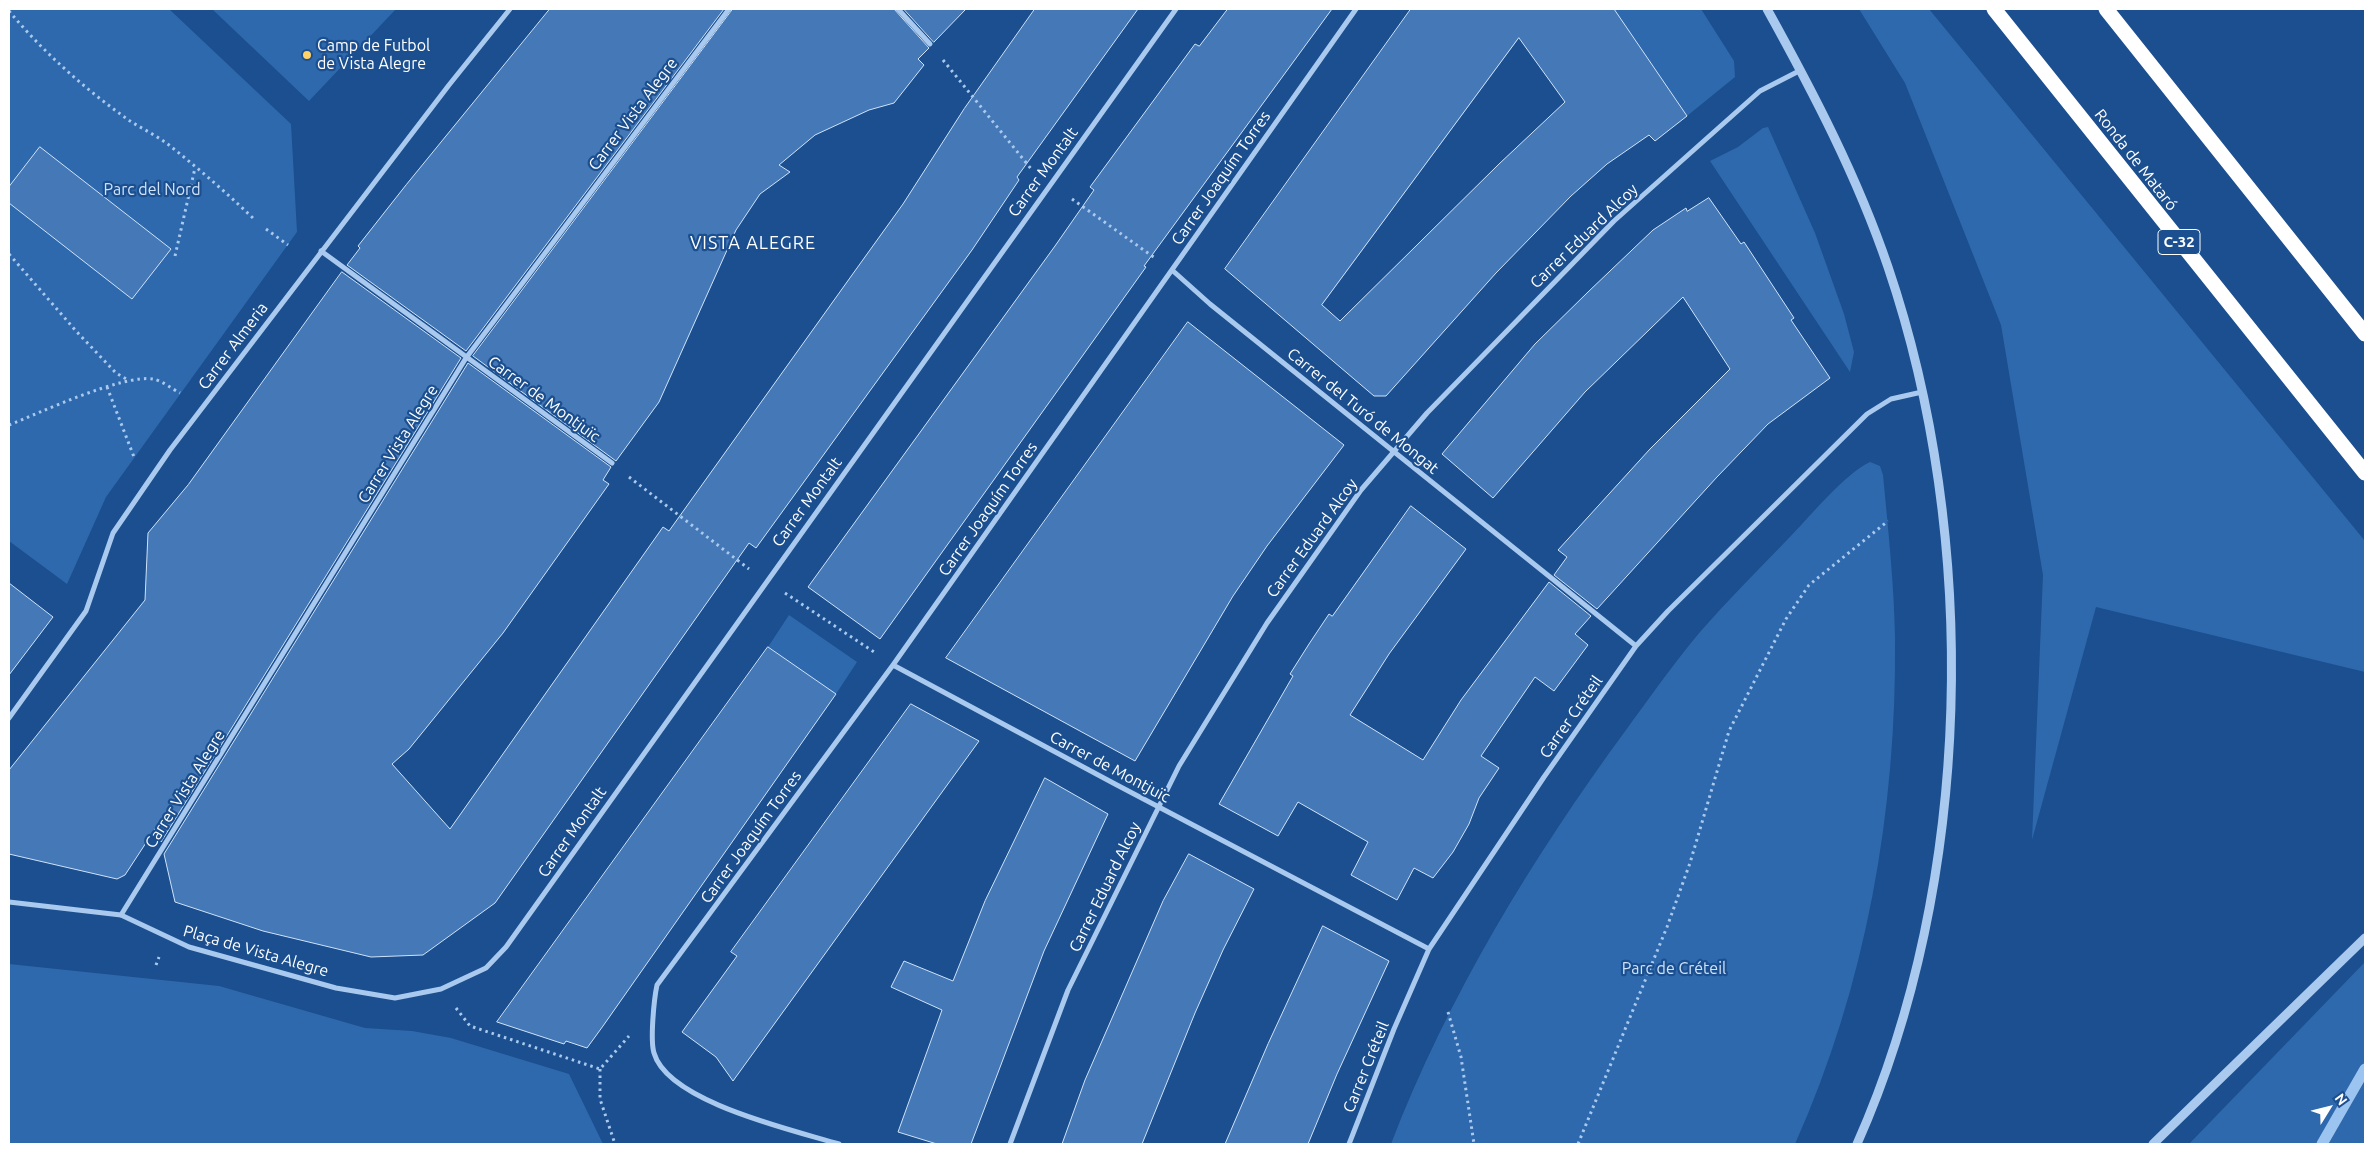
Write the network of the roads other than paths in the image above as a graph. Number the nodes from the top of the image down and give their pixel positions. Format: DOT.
graph roads {
  1 [pos="510,9"];
  2 [pos="728,9"];
  3 [pos="898,9"];
  4 [pos="1176,9"];
  5 [pos="1356,9"];
  6 [pos="1767,9"];
  7 [pos="1994,9"];
  8 [pos="2106,9"];
  9 [pos="930,44"];
  10 [pos="1801,70"];
  11 [pos="321,251"];
  12 [pos="1172,270"];
  13 [pos="2365,334"];
  14 [pos="466,358"];
  15 [pos="1923,392"];
  16 [pos="1393,452"];
  17 [pos="612,463"];
  18 [pos="2365,473"];
  19 [pos="1636,646"];
  20 [pos="893,664"];
  21 [pos="9,718"];
  22 [pos="1158,807"];
  23 [pos="9,902"];
  24 [pos="121,915"];
  25 [pos="2365,938"];
  26 [pos="1429,949"];
  27 [pos="441,989"];
  28 [pos="839,1144"];
  29 [pos="1010,1144"];
  30 [pos="1349,1144"];
  31 [pos="1857,1144"];
  32 [pos="2153,1144"];
  1 -- 11 [label="street, Carrer Almeria"];
  2 -- 14 [label="street, Carrer Vista Alegre"];
  3 -- 9 [label="street"];
  4 -- 27 [label="street, Carrer Montalt"];
  5 -- 12 [label="street, Carrer Joaquím Torres"];
  6 -- 10 [label="street"];
  7 -- 18 [label="highway, Ronda de Mataró / C-32"];
  8 -- 13 [label="highway"];
  10 -- 15 [label="street"];
  10 -- 16 [label="street, Carrer Eduard Alcoy"];
  11 -- 14 [label="street, Carrer de Montjuïc"];
  11 -- 21 [label="street, Carrer Almeria"];
  12 -- 16 [label="street, Carrer del Turó de Mongat"];
  12 -- 20 [label="street, Carrer Joaquím Torres"];
  14 -- 17 [label="street, Carrer de Montjuïc"];
  14 -- 24 [label="street, Carrer Vista Alegre"];
  15 -- 19 [label="street, Carrer Créteil"];
  15 -- 31 [label="street"];
  16 -- 19 [label="street, Carrer del Turó de Mongat"];
  16 -- 22 [label="street, Carrer Eduard Alcoy"];
  19 -- 26 [label="street, Carrer Créteil"];
  20 -- 22 [label="street, Carrer de Montjuïc"];
  20 -- 28 [label="street, Carrer Joaquím Torres"];
  22 -- 26 [label="street, Carrer de Montjuïc"];
  22 -- 29 [label="street, Carrer Eduard Alcoy"];
  23 -- 24 [label="street, Plaça de Vista Alegre"];
  24 -- 27 [label="street, Plaça de Vista Alegre"];
  25 -- 32 [label="street"];
  26 -- 30 [label="street, Carrer Créteil"];
}
